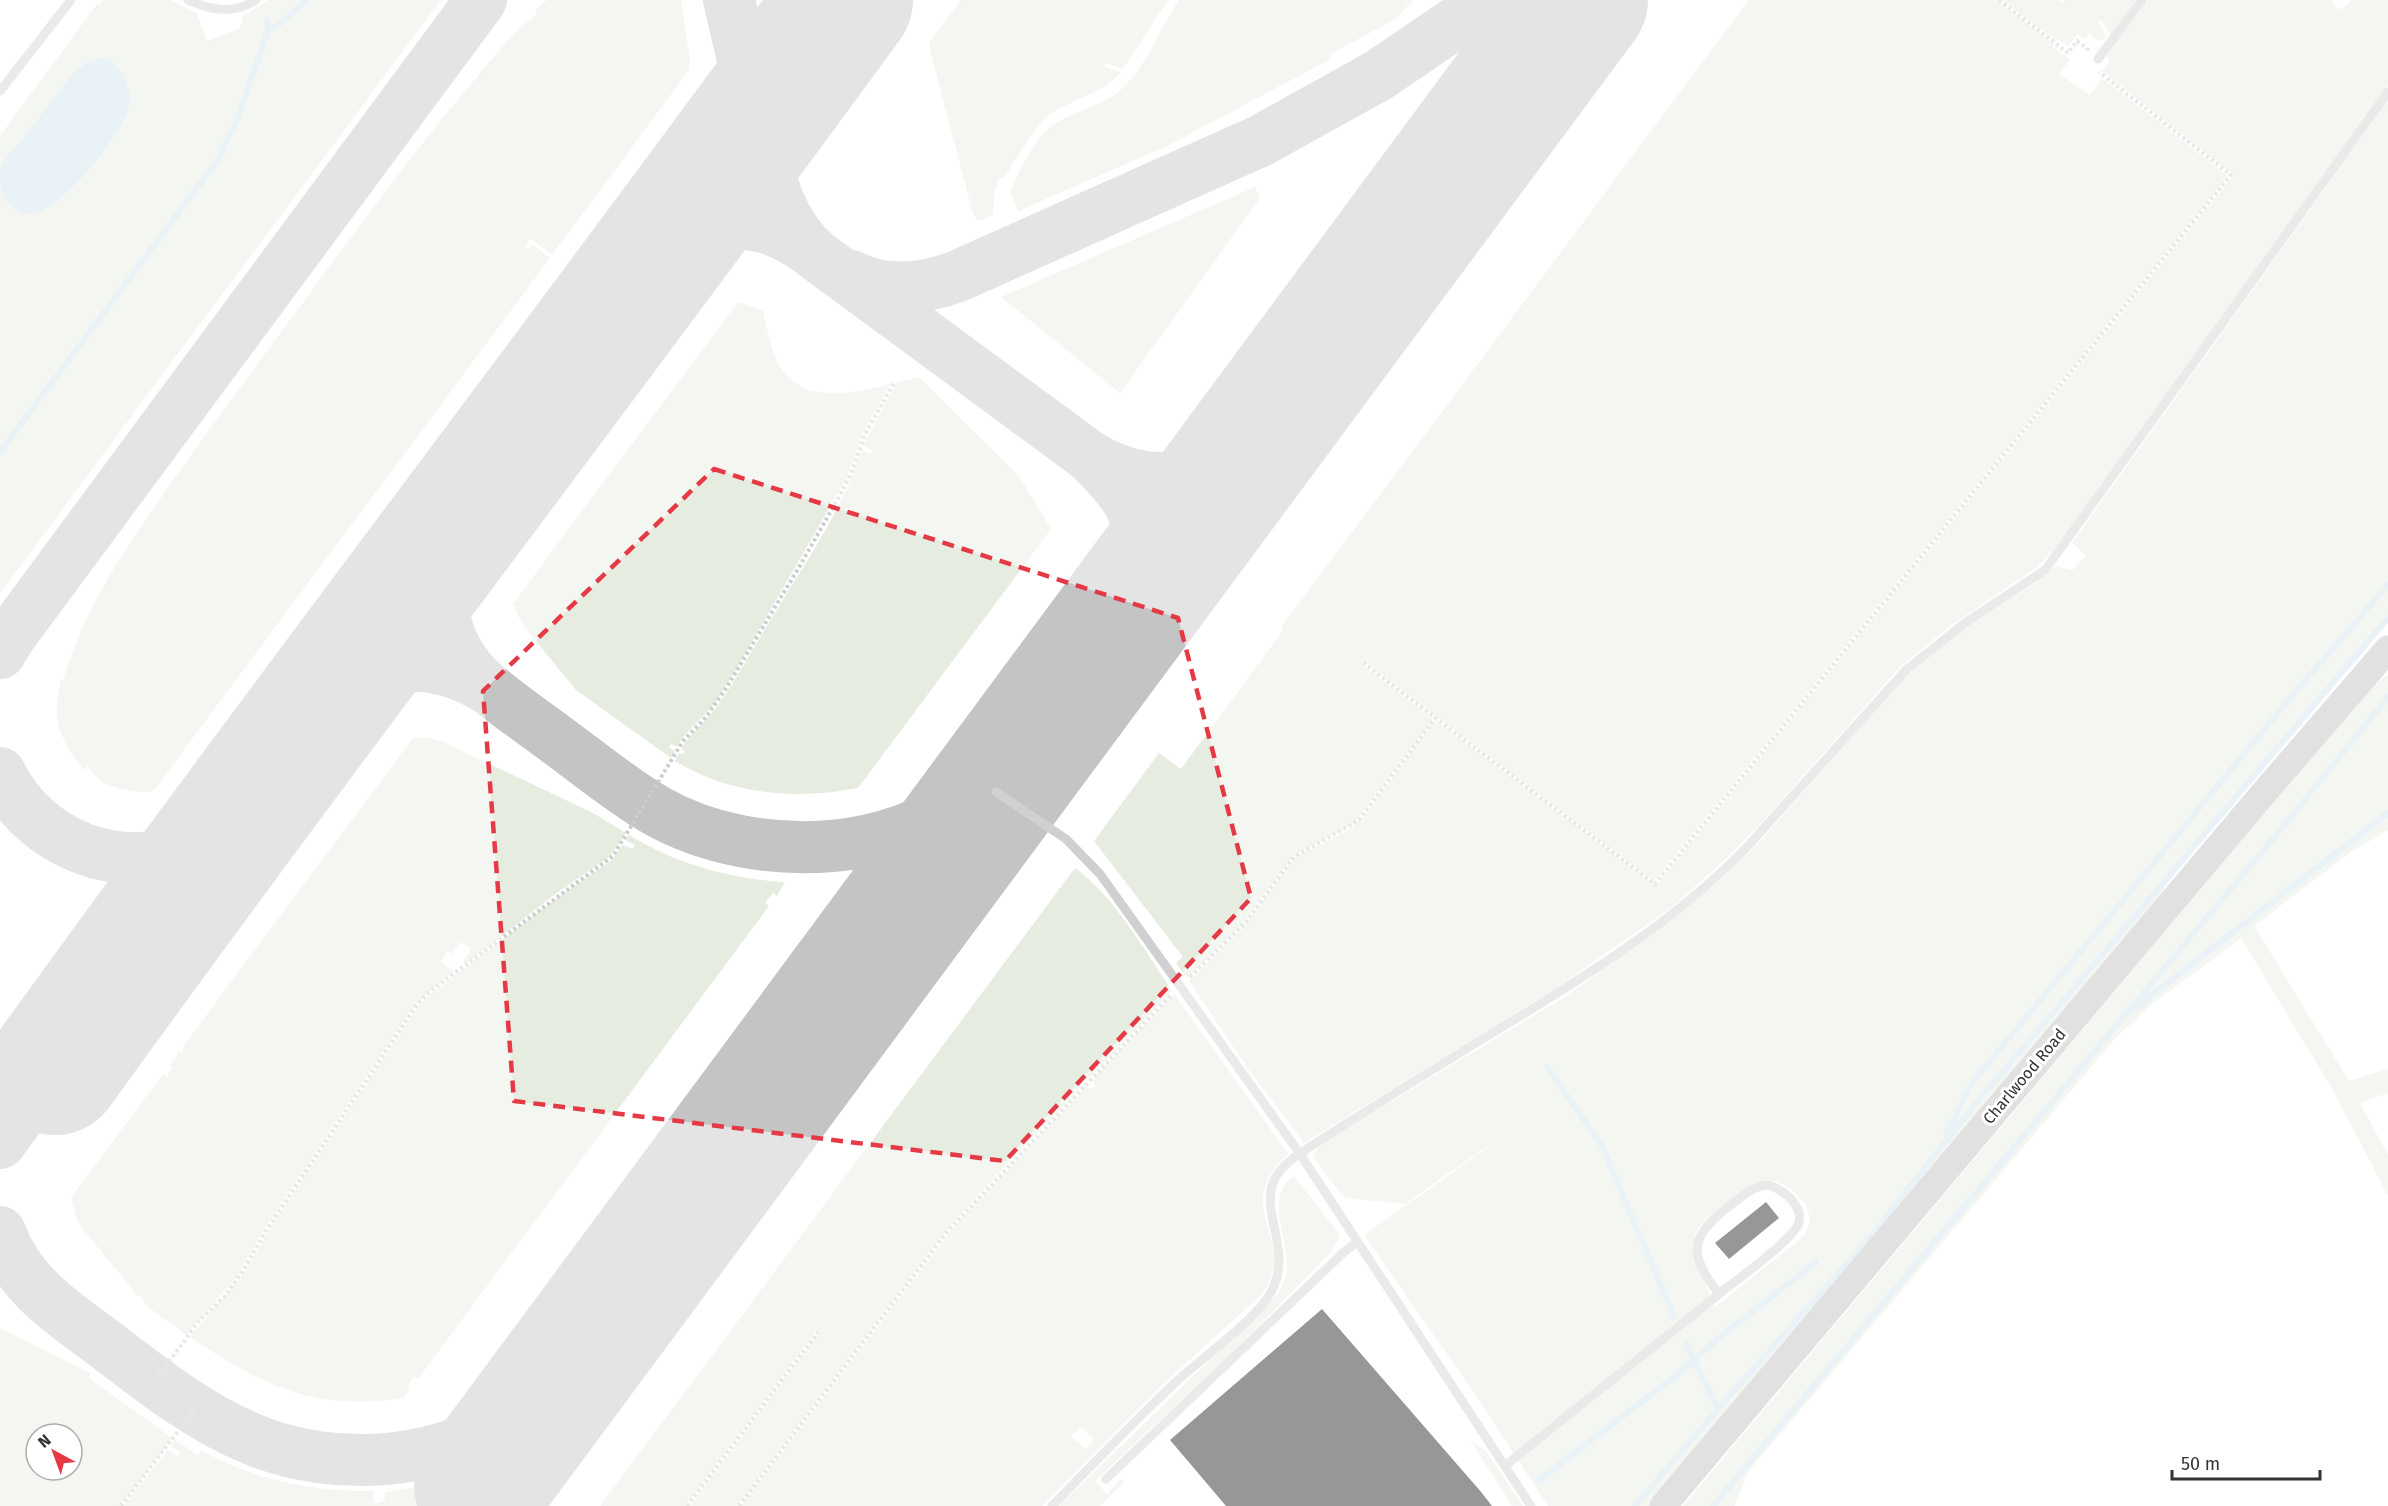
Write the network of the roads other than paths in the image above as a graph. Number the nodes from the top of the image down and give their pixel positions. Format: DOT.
graph roads {
  1 [pos="71,0"];
  2 [pos="188,0"];
  3 [pos="256,0"];
  4 [pos="2142,0"];
  5 [pos="2098,58"];
  6 [pos="0,91"];
  7 [pos="2388,92"];
  8 [pos="2388,649"];
  9 [pos="996,792"];
  10 [pos="1300,1154"];
  11 [pos="1357,1242"];
  12 [pos="1719,1294"];
  13 [pos="1506,1466"];
  14 [pos="1106,1479"];
  15 [pos="1052,1506"];
  16 [pos="1531,1506"];
  17 [pos="1663,1506"];
  1 -- 6 [label="lane"];
  2 -- 3 [label="lane"];
  4 -- 5 [label="lane"];
  7 -- 10 [label="lane"];
  8 -- 17 [label="street, Charlwood Road"];
  9 -- 10 [label="lane"];
  10 -- 11 [label="lane"];
  10 -- 15 [label="lane"];
  11 -- 13 [label="lane"];
  11 -- 14 [label="lane"];
  12 -- 12 [label="lane"];
  12 -- 13 [label="lane"];
  13 -- 16 [label="lane"];
}
